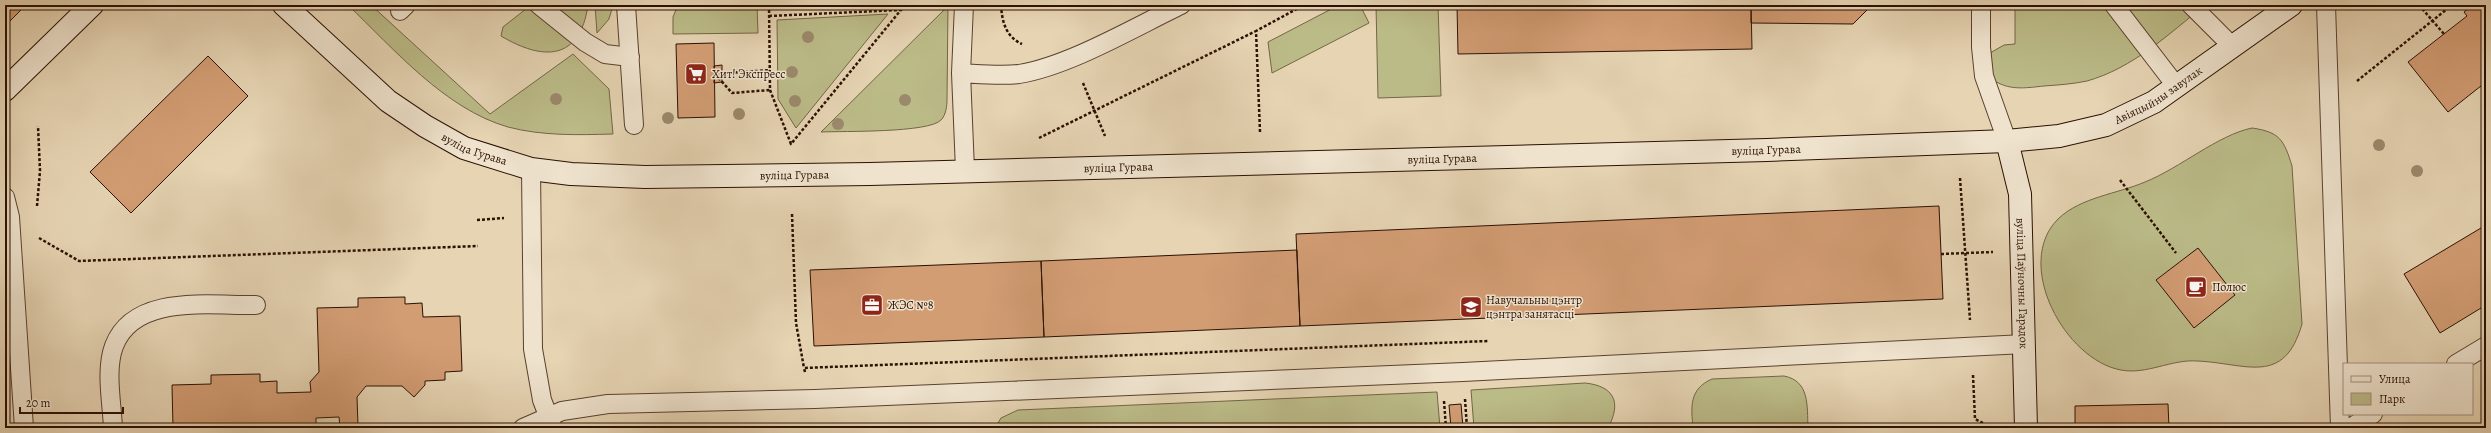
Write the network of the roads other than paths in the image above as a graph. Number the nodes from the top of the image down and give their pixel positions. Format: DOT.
graph roads {
  1 [pos="92,5"];
  2 [pos="284,5"];
  3 [pos="539,5"];
  4 [pos="626,5"];
  5 [pos="964,5"];
  6 [pos="1181,5"];
  7 [pos="1981,5"];
  8 [pos="2114,5"];
  9 [pos="2191,5"];
  10 [pos="2291,5"];
  11 [pos="2326,5"];
  12 [pos="2232,46"];
  13 [pos="630,57"];
  14 [pos="962,73"];
  15 [pos="2177,87"];
  16 [pos="5,90"];
  17 [pos="634,125"];
  18 [pos="2007,140"];
  19 [pos="531,169"];
  20 [pos="965,170"];
  21 [pos="5,197"];
  22 [pos="12,236"];
  23 [pos="5,258"];
  24 [pos="256,305"];
  25 [pos="2025,344"];
  26 [pos="2486,346"];
  27 [pos="2458,363"];
  28 [pos="2371,415"];
  29 [pos="550,422"];
  30 [pos="24,428"];
  31 [pos="113,428"];
  32 [pos="524,428"];
  33 [pos="2026,428"];
  34 [pos="2340,428"];
  35 [pos="2350,428"];
  1 -- 16 [label="street"];
  2 -- 19 [label="street, вуліца Гурава"];
  3 -- 13 [label="lane"];
  4 -- 13 [label="lane"];
  5 -- 14 [label="lane"];
  6 -- 14 [label="lane"];
  7 -- 18 [label="lane"];
  8 -- 15 [label="lane"];
  9 -- 12 [label="lane"];
  10 -- 12 [label="street, Авіяцыйны завулак"];
  11 -- 34 [label="lane"];
  12 -- 15 [label="street, Авіяцыйны завулак"];
  13 -- 17 [label="lane"];
  14 -- 20 [label="lane"];
  15 -- 18 [label="street, Авіяцыйны завулак"];
  18 -- 20 [label="street, вуліца Гурава"];
  18 -- 25 [label="street, вуліца Паўночны Гарадок"];
  19 -- 20 [label="street, вуліца Гурава"];
  19 -- 29 [label="lane"];
  21 -- 22 [label="lane"];
  22 -- 23 [label="lane"];
  22 -- 30 [label="lane"];
  24 -- 31 [label="lane"];
  25 -- 29 [label="lane"];
  25 -- 33 [label="street, вуліца Паўночны Гарадок"];
  26 -- 27 [label="lane"];
  28 -- 35 [label="lane"];
  29 -- 32 [label="lane"];
}
